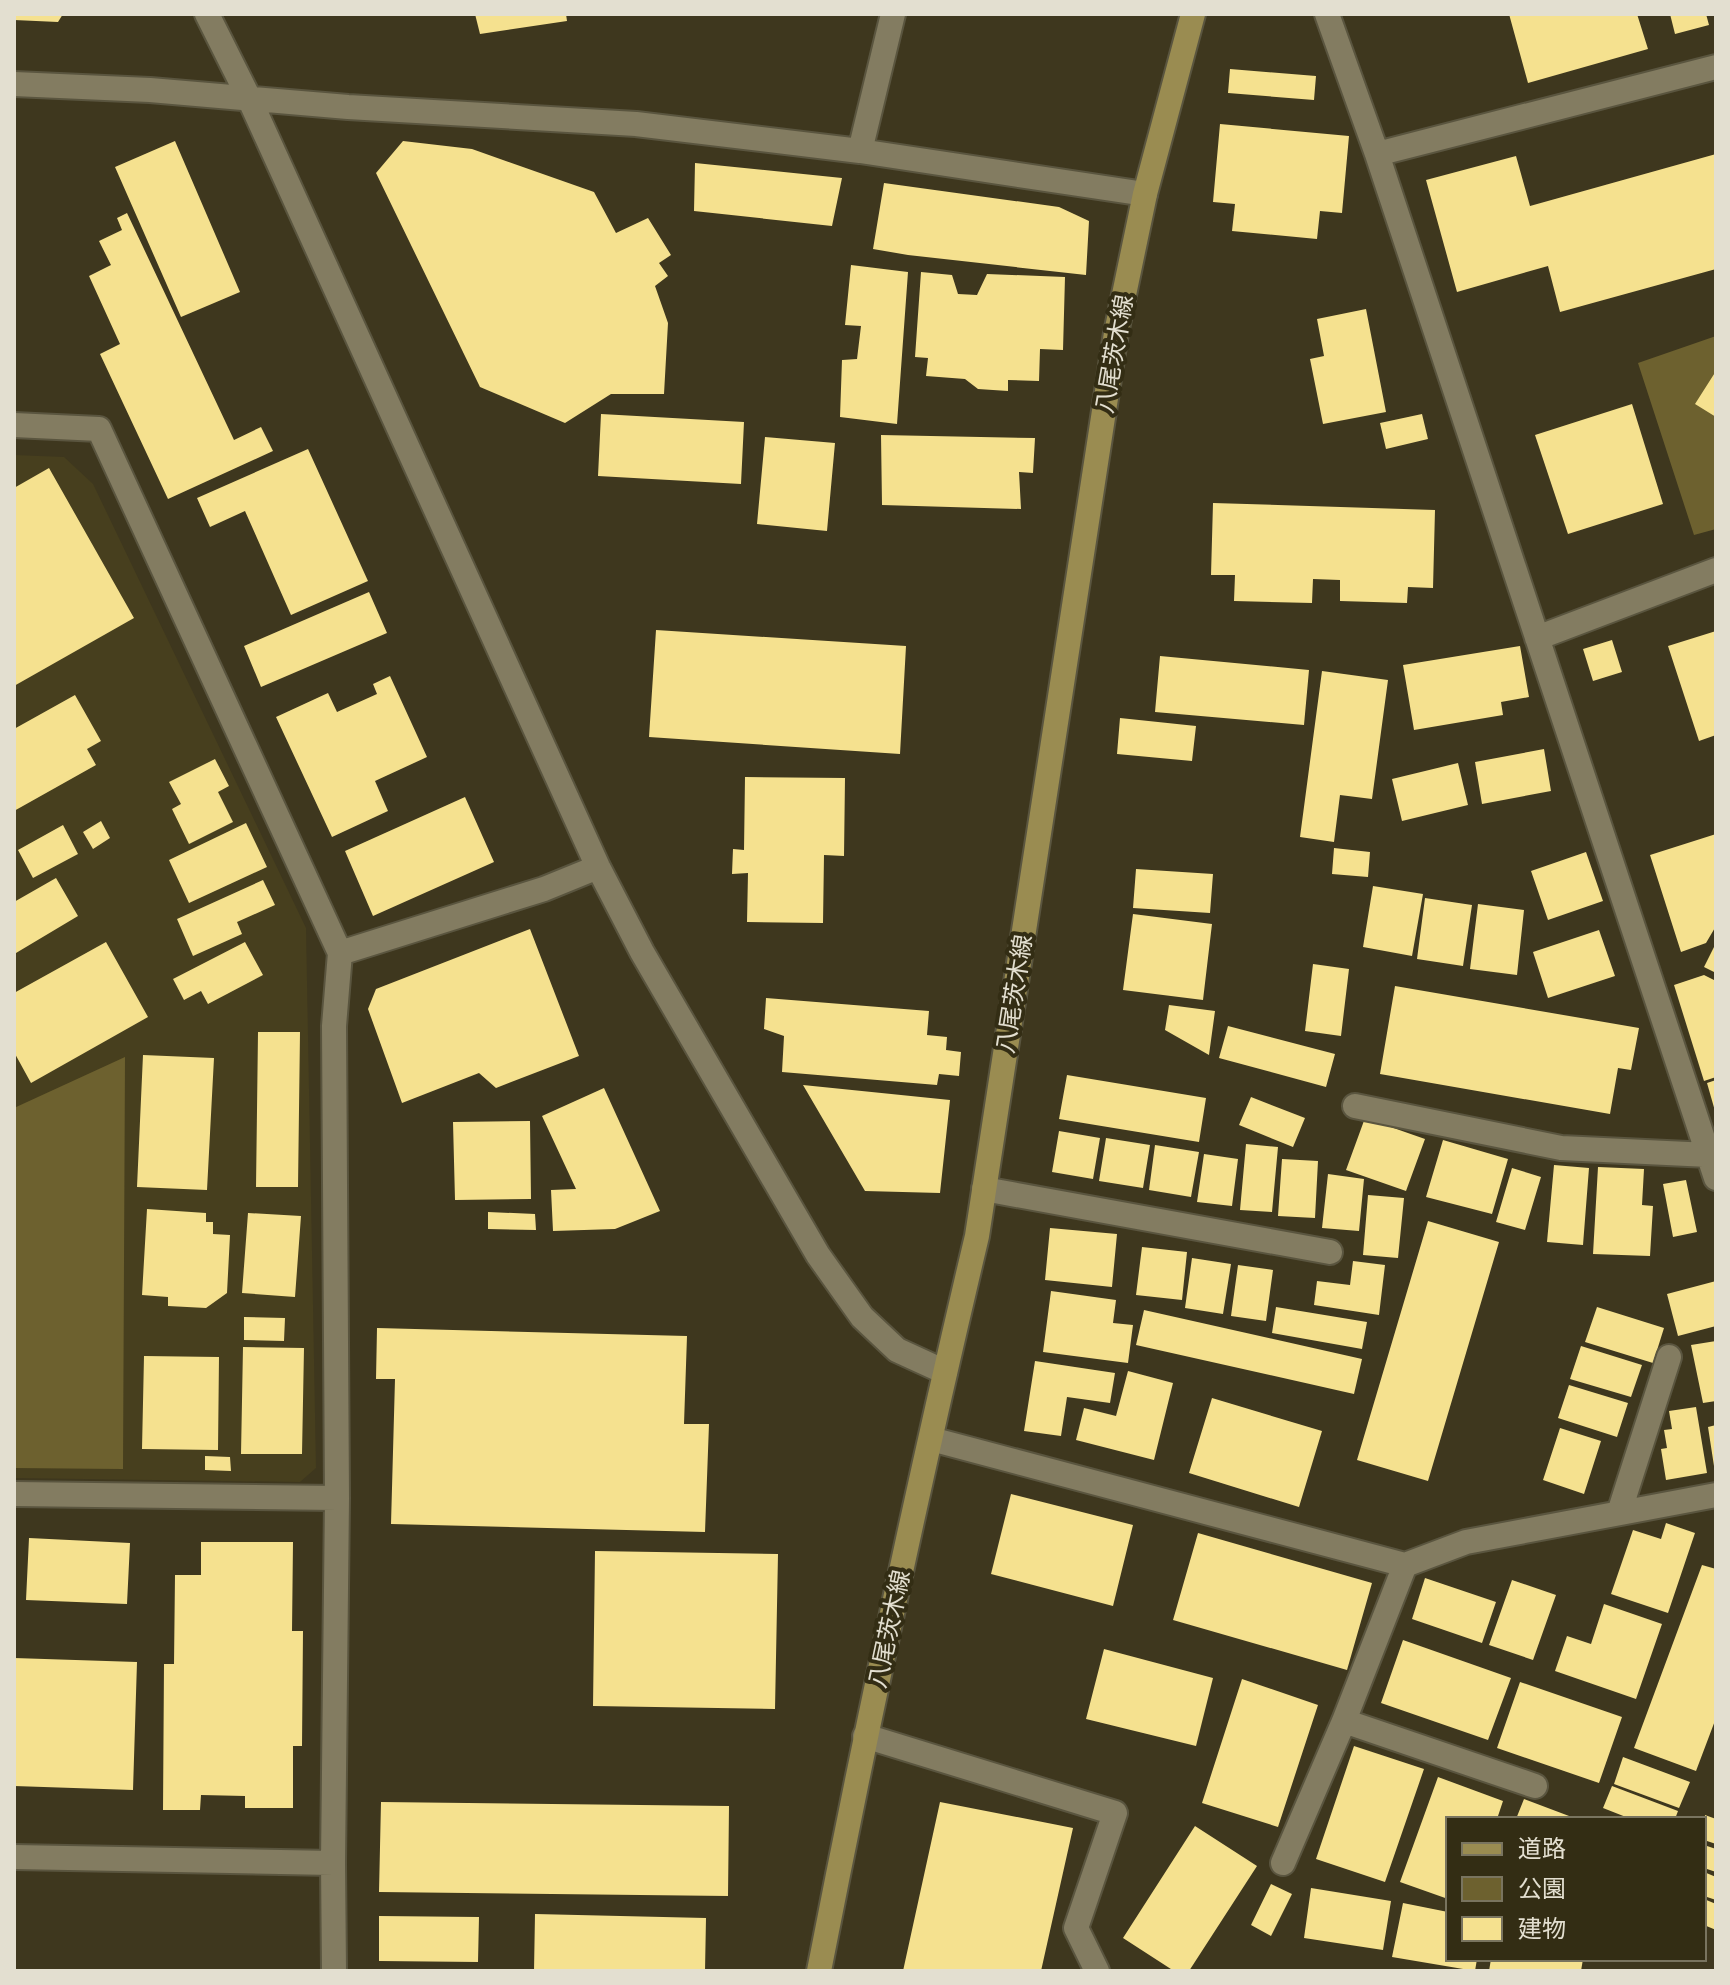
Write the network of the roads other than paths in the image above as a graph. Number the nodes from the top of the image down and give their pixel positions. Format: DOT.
graph roads {
  1 [pos="207,14"];
  2 [pos="893,14"];
  3 [pos="1193,14"];
  4 [pos="1327,14"];
  5 [pos="1716,67"];
  6 [pos="14,84"];
  7 [pos="249,98"];
  8 [pos="860,151"];
  9 [pos="1377,154"];
  10 [pos="1145,194"];
  11 [pos="14,425"];
  12 [pos="1716,570"];
  13 [pos="1537,638"];
  14 [pos="598,867"];
  15 [pos="340,953"];
  16 [pos="1355,1106"];
  17 [pos="1712,1166"];
  18 [pos="984,1189"];
  19 [pos="1330,1252"];
  20 [pos="1669,1357"];
  21 [pos="945,1372"];
  22 [pos="931,1439"];
  23 [pos="14,1494"];
  24 [pos="1716,1495"];
  25 [pos="337,1498"];
  26 [pos="1619,1513"];
  27 [pos="1405,1565"];
  28 [pos="1344,1721"];
  29 [pos="865,1736"];
  30 [pos="1535,1786"];
  31 [pos="14,1857"];
  32 [pos="333,1863"];
  33 [pos="1283,1863"];
  34 [pos="334,1971"];
  35 [pos="819,1971"];
  36 [pos="1097,1971"];
  1 -- 7 [label="street"];
  2 -- 8 [label="street"];
  3 -- 10 [label="main road, 八尾茨木線"];
  4 -- 9 [label="street"];
  5 -- 9 [label="street"];
  6 -- 7 [label="street"];
  7 -- 8 [label="street"];
  7 -- 14 [label="street"];
  8 -- 10 [label="street"];
  9 -- 13 [label="street"];
  10 -- 18 [label="main road, 八尾茨木線"];
  11 -- 15 [label="street"];
  12 -- 13 [label="street"];
  13 -- 17 [label="street"];
  14 -- 15 [label="street"];
  14 -- 21 [label="street"];
  15 -- 25 [label="street"];
  16 -- 17 [label="street"];
  18 -- 19 [label="street"];
  18 -- 21 [label="main road, 八尾茨木線"];
  20 -- 26 [label="street"];
  21 -- 22 [label="main road, 八尾茨木線"];
  22 -- 27 [label="street"];
  22 -- 29 [label="main road, 八尾茨木線"];
  23 -- 25 [label="street"];
  24 -- 26 [label="street"];
  25 -- 32 [label="street"];
  26 -- 27 [label="street"];
  27 -- 28 [label="street"];
  28 -- 30 [label="street"];
  28 -- 33 [label="street"];
  29 -- 35 [label="main road, 八尾茨木線"];
  29 -- 36 [label="street"];
  31 -- 32 [label="street"];
  32 -- 34 [label="street"];
}
